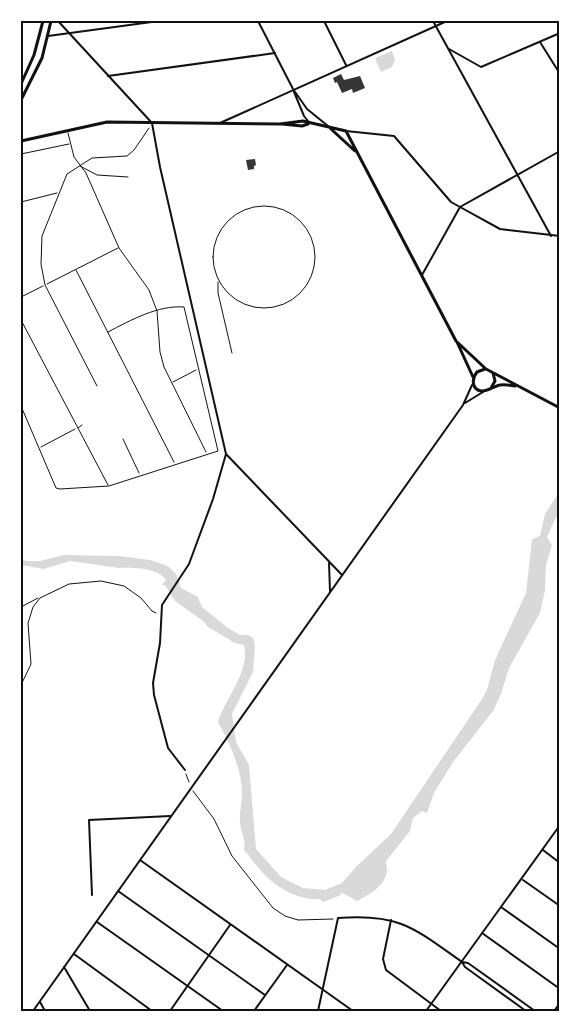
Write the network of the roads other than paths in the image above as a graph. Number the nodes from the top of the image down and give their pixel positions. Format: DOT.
graph roads {
  1 [pos="43,21"];
  2 [pos="51,21"];
  3 [pos="58,21"];
  4 [pos="159,21"];
  5 [pos="258,21"];
  6 [pos="324,21"];
  7 [pos="433,21"];
  8 [pos="447,21"];
  9 [pos="436,26"];
  10 [pos="69,33"];
  11 [pos="560,33"];
  12 [pos="48,36"];
  13 [pos="540,42"];
  14 [pos="448,48"];
  15 [pos="275,53"];
  16 [pos="346,65"];
  17 [pos="560,74"];
  18 [pos="108,76"];
  19 [pos="21,84"];
  20 [pos="293,89"];
  21 [pos="21,100"];
  22 [pos="152,123"];
  23 [pos="220,123"];
  24 [pos="309,123"];
  25 [pos="149,128"];
  26 [pos="330,128"];
  27 [pos="68,131"];
  28 [pos="346,131"];
  29 [pos="22,141"];
  30 [pos="70,144"];
  31 [pos="560,151"];
  32 [pos="21,154"];
  33 [pos="359,155"];
  34 [pos="79,165"];
  35 [pos="518,174"];
  36 [pos="128,177"];
  37 [pos="59,193"];
  38 [pos="21,202"];
  39 [pos="460,207"];
  40 [pos="551,236"];
  41 [pos="560,236"];
  42 [pos="119,248"];
  43 [pos="76,270"];
  44 [pos="422,275"];
  45 [pos="218,280"];
  46 [pos="45,285"];
  47 [pos="21,297"];
  48 [pos="157,311"];
  49 [pos="21,320"];
  50 [pos="108,332"];
  51 [pos="456,341"];
  52 [pos="232,354"];
  53 [pos="199,369"];
  54 [pos="486,369"];
  55 [pos="493,373"];
  56 [pos="473,380"];
  57 [pos="171,383"];
  58 [pos="97,386"];
  59 [pos="516,386"];
  60 [pos="491,388"];
  61 [pos="485,391"];
  62 [pos="463,405"];
  63 [pos="21,406"];
  64 [pos="560,408"];
  65 [pos="82,426"];
  66 [pos="77,428"];
  67 [pos="123,439"];
  68 [pos="39,448"];
  69 [pos="207,454"];
  70 [pos="226,454"];
  71 [pos="175,464"];
  72 [pos="140,475"];
  73 [pos="109,486"];
  74 [pos="328,561"];
  75 [pos="342,575"];
  76 [pos="330,592"];
  77 [pos="185,770"];
  78 [pos="171,816"];
  79 [pos="560,825"];
  80 [pos="543,850"];
  81 [pos="140,860"];
  82 [pos="560,863"];
  83 [pos="522,879"];
  84 [pos="118,891"];
  85 [pos="92,894"];
  86 [pos="560,906"];
  87 [pos="501,907"];
  88 [pos="391,920"];
  89 [pos="97,922"];
  90 [pos="231,925"];
  91 [pos="482,933"];
  92 [pos="560,948"];
  93 [pos="74,954"];
  94 [pos="209,955"];
  95 [pos="462,962"];
  96 [pos="287,964"];
  97 [pos="64,968"];
  98 [pos="187,986"];
  99 [pos="560,989"];
  100 [pos="323,990"];
  101 [pos="266,995"];
  102 [pos="40,1002"];
  103 [pos="560,1003"];
  104 [pos="431,1004"];
  105 [pos="33,1011"];
  106 [pos="45,1011"];
  107 [pos="90,1011"];
  108 [pos="152,1011"];
  109 [pos="170,1011"];
  110 [pos="223,1011"];
  111 [pos="254,1011"];
  112 [pos="318,1011"];
  113 [pos="353,1011"];
  114 [pos="426,1011"];
  115 [pos="441,1011"];
  116 [pos="526,1011"];
  117 [pos="536,1011"];
  118 [pos="554,1011"];
  1 -- 19 [label="main road"];
  2 -- 12 [label="main road"];
  3 -- 10 [label="street"];
  4 -- 10 [label="street"];
  5 -- 15 [label="street"];
  6 -- 16 [label="street"];
  7 -- 9 [label="street"];
  8 -- 9 [label="street"];
  9 -- 14 [label="street"];
  9 -- 16 [label="street"];
  10 -- 12 [label="street"];
  10 -- 18 [label="street"];
  11 -- 13 [label="street"];
  12 -- 21 [label="main road"];
  13 -- 14 [label="street"];
  13 -- 17 [label="street"];
  14 -- 35 [label="street"];
  15 -- 18 [label="street"];
  15 -- 20 [label="street"];
  16 -- 20 [label="street"];
  18 -- 22 [label="street"];
  20 -- 23 [label="street"];
  20 -- 24 [label="street"];
  20 -- 26 [label="street"];
  22 -- 23 [label="main road"];
  22 -- 27 [label="main road"];
  22 -- 70 [label="street"];
  23 -- 24 [label="main road"];
  24 -- 26 [label="main road"];
  25 -- 34 [label="lane"];
  26 -- 28 [label="main road"];
  26 -- 33 [label="main road"];
  27 -- 29 [label="main road"];
  27 -- 30 [label="lane"];
  28 -- 33 [label="main road"];
  28 -- 39 [label="street"];
  30 -- 32 [label="lane"];
  30 -- 34 [label="lane"];
  31 -- 35 [label="street"];
  33 -- 44 [label="main road"];
  34 -- 36 [label="lane"];
  34 -- 37 [label="lane"];
  34 -- 42 [label="lane"];
  35 -- 39 [label="street"];
  35 -- 40 [label="street"];
  37 -- 38 [label="lane"];
  37 -- 46 [label="lane"];
  39 -- 40 [label="street"];
  39 -- 44 [label="street"];
  40 -- 41 [label="street"];
  42 -- 43 [label="lane"];
  42 -- 48 [label="lane"];
  43 -- 46 [label="lane"];
  43 -- 50 [label="lane"];
  44 -- 51 [label="main road"];
  45 -- 45 [label="lane"];
  45 -- 52 [label="lane"];
  46 -- 47 [label="lane"];
  46 -- 58 [label="lane"];
  48 -- 50 [label="lane"];
  48 -- 53 [label="lane"];
  48 -- 57 [label="lane"];
  49 -- 66 [label="lane"];
  50 -- 71 [label="lane"];
  51 -- 54 [label="main road"];
  51 -- 56 [label="main road"];
  53 -- 57 [label="lane"];
  53 -- 69 [label="lane"];
  54 -- 55 [label="main road"];
  54 -- 56 [label="main road"];
  55 -- 59 [label="main road"];
  55 -- 60 [label="main road"];
  56 -- 61 [label="main road"];
  56 -- 62 [label="street"];
  57 -- 69 [label="lane"];
  59 -- 60 [label="main road"];
  59 -- 64 [label="main road"];
  60 -- 61 [label="main road"];
  61 -- 62 [label="street"];
  62 -- 75 [label="street"];
  63 -- 68 [label="lane"];
  65 -- 66 [label="lane"];
  66 -- 68 [label="lane"];
  66 -- 73 [label="lane"];
  67 -- 72 [label="lane"];
  68 -- 73 [label="lane"];
  69 -- 71 [label="lane"];
  70 -- 74 [label="street"];
  70 -- 77 [label="street"];
  71 -- 72 [label="lane"];
  72 -- 73 [label="lane"];
  74 -- 75 [label="street"];
  74 -- 76 [label="street"];
  75 -- 76 [label="street"];
  76 -- 78 [label="street"];
  78 -- 81 [label="street"];
  78 -- 85 [label="street"];
  79 -- 80 [label="street"];
  80 -- 82 [label="street"];
  80 -- 83 [label="street"];
  81 -- 84 [label="street"];
  81 -- 90 [label="street"];
  83 -- 86 [label="street"];
  83 -- 87 [label="street"];
  84 -- 89 [label="street"];
  84 -- 94 [label="street"];
  87 -- 91 [label="street"];
  87 -- 92 [label="street"];
  88 -- 95 [label="street"];
  88 -- 100 [label="street"];
  88 -- 104 [label="street"];
  89 -- 93 [label="street"];
  89 -- 98 [label="street"];
  90 -- 94 [label="street"];
  90 -- 96 [label="street"];
  91 -- 95 [label="street"];
  91 -- 99 [label="street"];
  93 -- 97 [label="street"];
  93 -- 108 [label="street"];
  94 -- 98 [label="street"];
  94 -- 101 [label="street"];
  95 -- 104 [label="street"];
  95 -- 116 [label="street"];
  95 -- 117 [label="street"];
  96 -- 100 [label="street"];
  96 -- 101 [label="street"];
  97 -- 102 [label="street"];
  97 -- 107 [label="street"];
  98 -- 109 [label="street"];
  98 -- 110 [label="street"];
  100 -- 112 [label="street"];
  100 -- 113 [label="street"];
  101 -- 111 [label="street"];
  102 -- 105 [label="street"];
  102 -- 106 [label="street"];
  103 -- 118 [label="street"];
  104 -- 114 [label="street"];
  104 -- 115 [label="street"];
}
